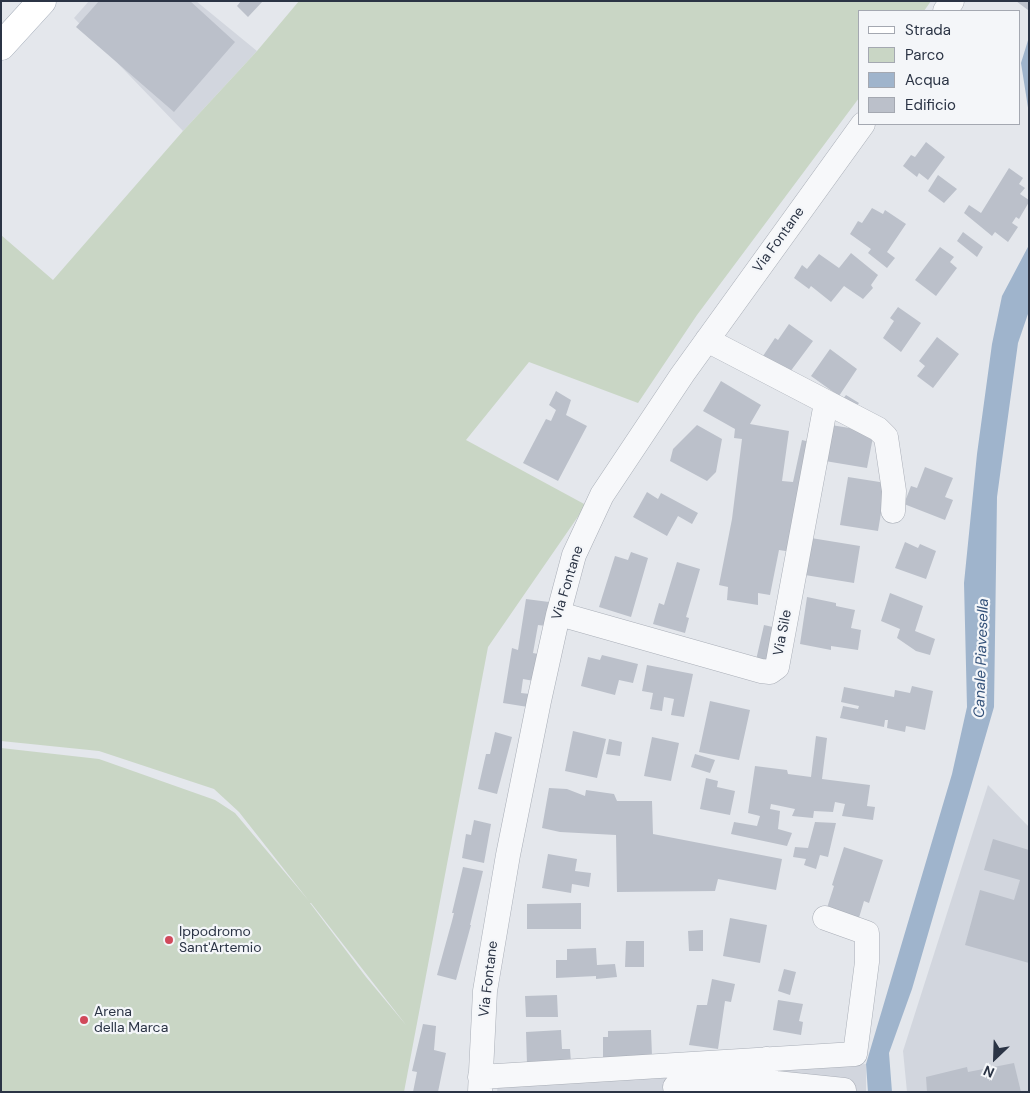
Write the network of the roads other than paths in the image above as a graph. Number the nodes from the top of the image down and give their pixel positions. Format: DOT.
graph roads {
  1 [pos="42,1"];
  2 [pos="1,46"];
  3 [pos="862,125"];
  4 [pos="707,340"];
  5 [pos="826,403"];
  6 [pos="894,511"];
  7 [pos="558,615"];
  8 [pos="826,918"];
  9 [pos="766,1059"];
  10 [pos="766,1082"];
  11 [pos="480,1084"];
  12 [pos="676,1087"];
  13 [pos="844,1090"];
  1 -- 2 [label="main road"];
  3 -- 4 [label="street, Via Fontane"];
  4 -- 5 [label="street"];
  4 -- 7 [label="street, Via Fontane"];
  5 -- 6 [label="street"];
  5 -- 7 [label="street, Via Sile"];
  7 -- 11 [label="street, Via Fontane"];
  8 -- 9 [label="street"];
  9 -- 10 [label="street"];
  9 -- 11 [label="street"];
  10 -- 12 [label="street"];
  10 -- 13 [label="street"];
}
